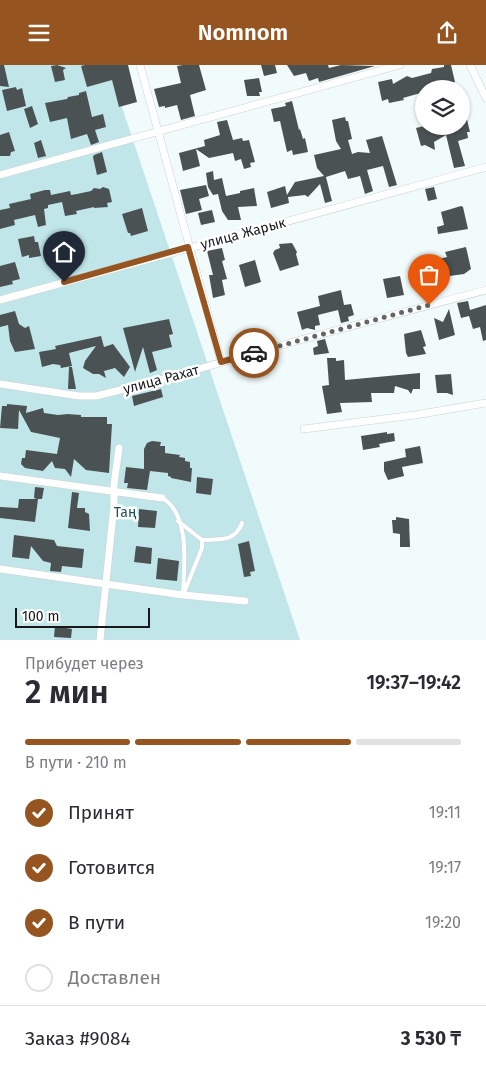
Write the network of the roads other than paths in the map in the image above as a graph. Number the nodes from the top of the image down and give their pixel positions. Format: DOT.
graph roads {
  1 [pos="140,65"];
  2 [pos="400,65"];
  3 [pos="470,65"];
  4 [pos="486,98"];
  5 [pos="158,131"];
  6 [pos="486,167"];
  7 [pos="0,175"];
  8 [pos="188,247"];
  9 [pos="486,290"];
  10 [pos="0,300"];
  11 [pos="221,362"];
  12 [pos="0,384"];
  13 [pos="486,403"];
  14 [pos="304,429"];
  15 [pos="119,448"];
  16 [pos="0,476"];
  17 [pos="113,491"];
  18 [pos="162,498"];
  19 [pos="178,521"];
  20 [pos="242,523"];
  21 [pos="202,540"];
  22 [pos="0,569"];
  23 [pos="105,584"];
  24 [pos="183,595"];
  25 [pos="245,601"];
  26 [pos="100,640"];
  1 -- 5 [label="street"];
  2 -- 5 [label="street"];
  3 -- 4 [label="street"];
  5 -- 7 [label="street"];
  5 -- 8 [label="street"];
  6 -- 8 [label="street, улица Жарык"];
  8 -- 10 [label="street, улица Жарык"];
  8 -- 11 [label="street"];
  9 -- 11 [label="street, улица Рахат"];
  11 -- 12 [label="street, улица Рахат"];
  13 -- 14 [label="street"];
  15 -- 17 [label="street"];
  16 -- 17 [label="street"];
  17 -- 18 [label="street"];
  17 -- 23 [label="street"];
  18 -- 19 [label="lane"];
  19 -- 21 [label="lane"];
  19 -- 24 [label="lane"];
  20 -- 21 [label="lane"];
  21 -- 24 [label="lane"];
  22 -- 23 [label="street"];
  23 -- 24 [label="street"];
  23 -- 26 [label="street"];
  24 -- 25 [label="street"];
}
